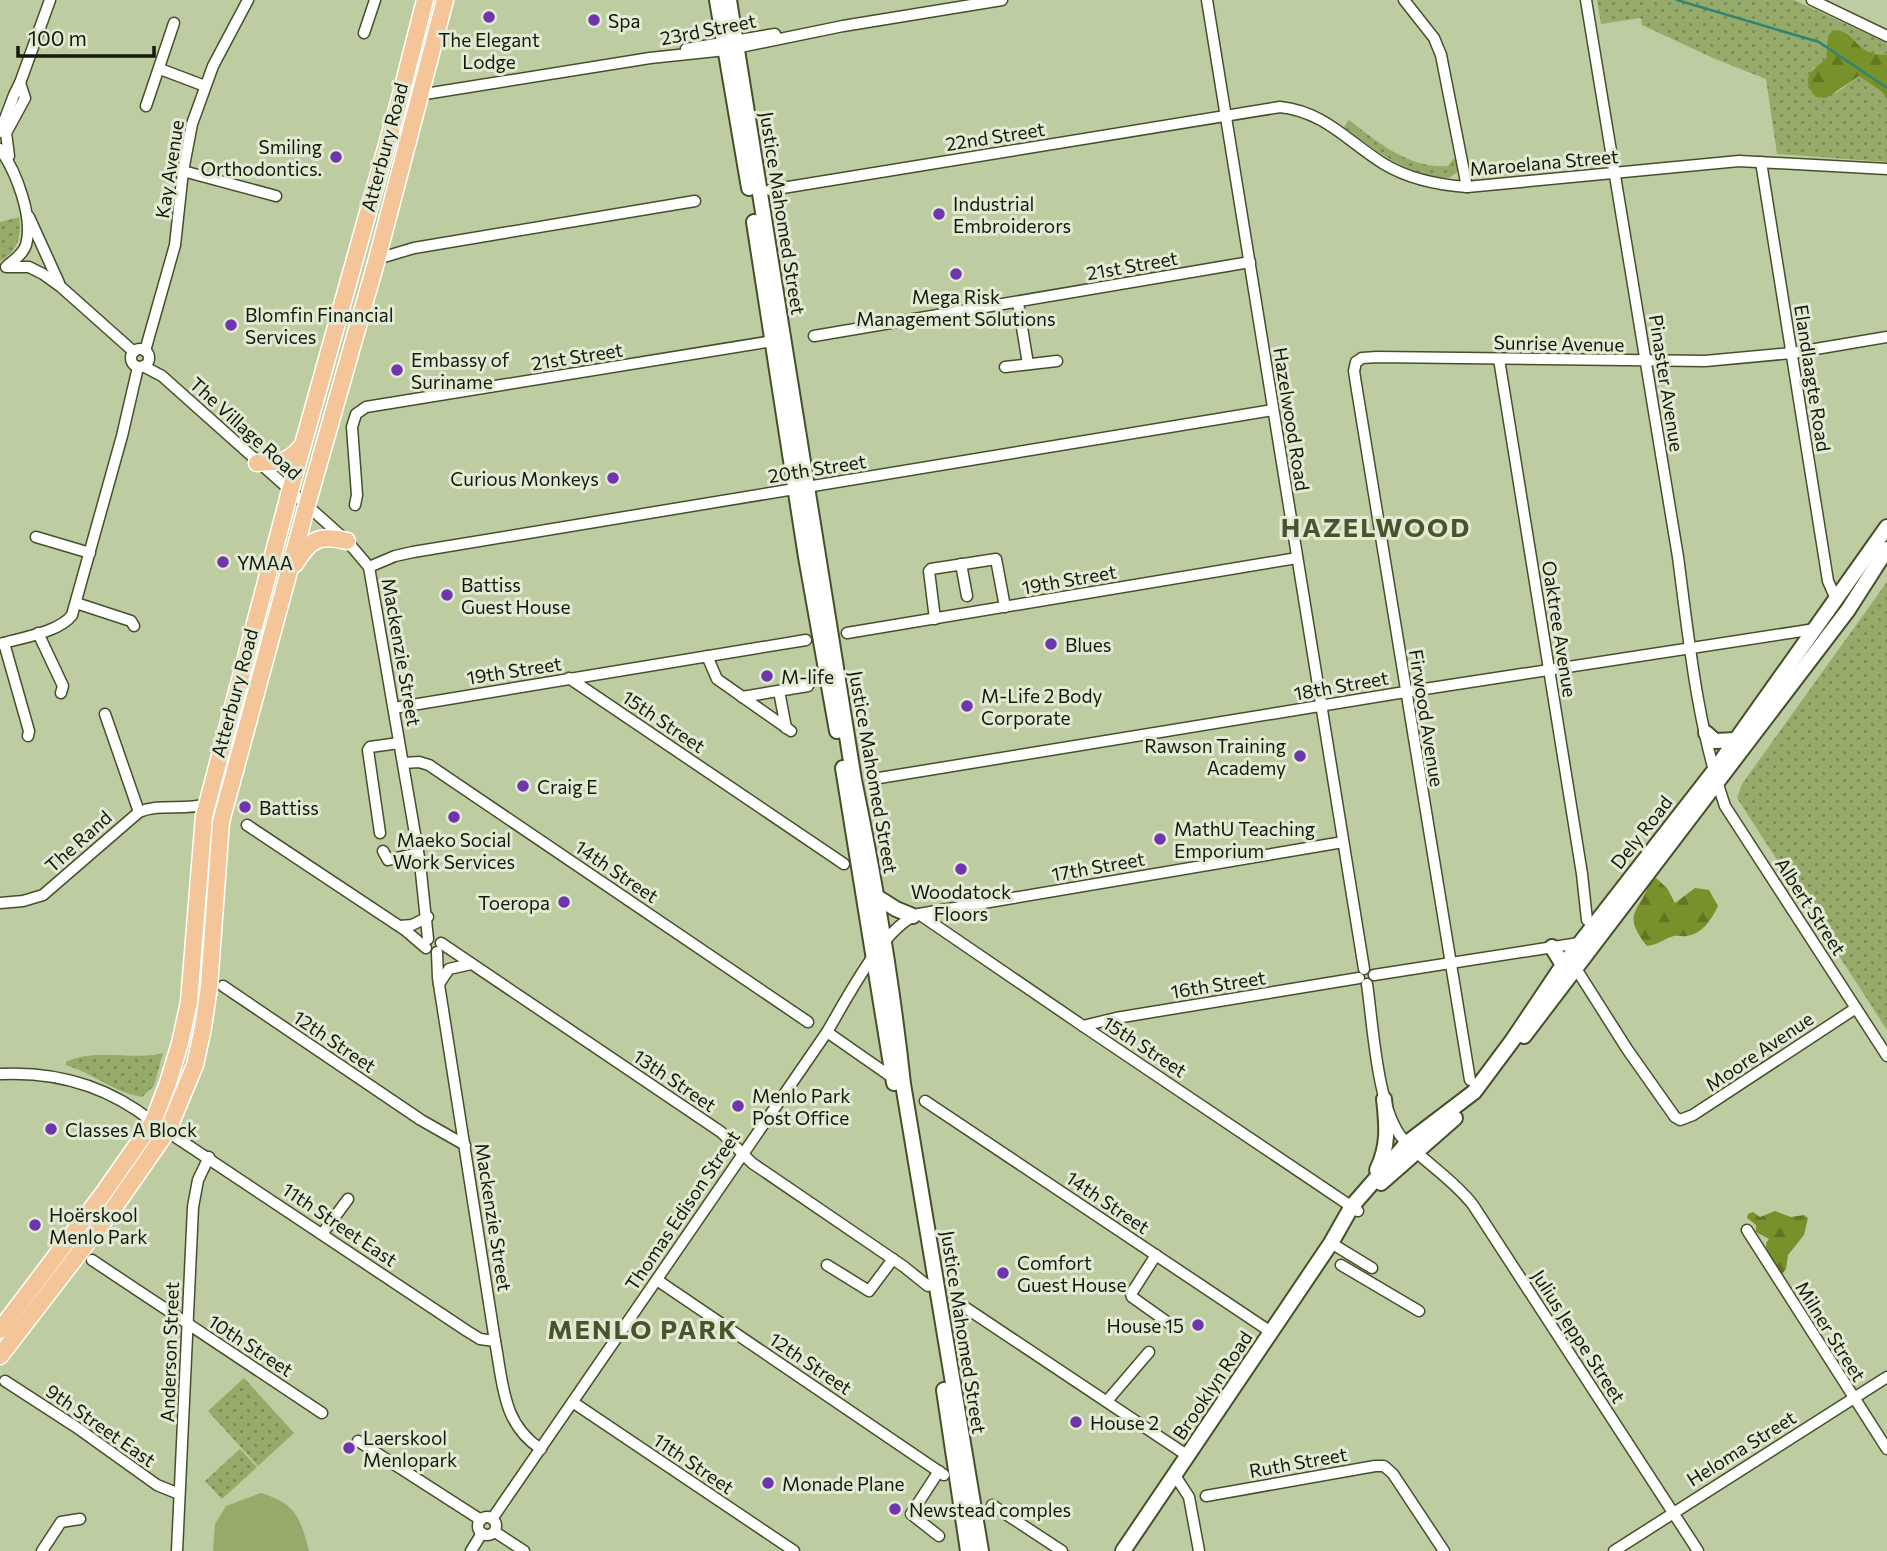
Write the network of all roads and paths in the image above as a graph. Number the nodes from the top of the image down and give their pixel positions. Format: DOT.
graph roads {
  1 [pos="50,0"];
  2 [pos="248,0"];
  3 [pos="375,0"];
  4 [pos="425,0"];
  5 [pos="445,0"];
  6 [pos="717,0"];
  7 [pos="730,0"];
  8 [pos="1002,0"];
  9 [pos="1207,0"];
  10 [pos="1404,0"];
  11 [pos="1586,0"];
  12 [pos="1812,0"];
  13 [pos="174,23"];
  14 [pos="364,33"];
  15 [pos="1887,36"];
  16 [pos="731,45"];
  17 [pos="160,69"];
  18 [pos="205,86"];
  19 [pos="419,96"];
  20 [pos="400,98"];
  21 [pos="146,106"];
  22 [pos="1226,116"];
  23 [pos="4,127"];
  24 [pos="0,149"];
  25 [pos="9,162"];
  26 [pos="1761,162"];
  27 [pos="1887,169"];
  28 [pos="183,171"];
  29 [pos="1615,173"];
  30 [pos="1467,187"];
  31 [pos="770,190"];
  32 [pos="276,195"];
  33 [pos="695,201"];
  34 [pos="28,213"];
  35 [pos="384,231"];
  36 [pos="414,248"];
  37 [pos="377,259"];
  38 [pos="1250,262"];
  39 [pos="3,268"];
  40 [pos="61,287"];
  41 [pos="1018,303"];
  42 [pos="814,336"];
  43 [pos="1887,338"];
  44 [pos="773,341"];
  45 [pos="1792,353"];
  46 [pos="142,359"];
  47 [pos="1499,359"];
  48 [pos="1056,360"];
  49 [pos="1356,362"];
  50 [pos="1646,362"];
  51 [pos="1028,364"];
  52 [pos="1004,367"];
  53 [pos="1273,410"];
  54 [pos="304,444"];
  55 [pos="257,463"];
  56 [pos="801,489"];
  57 [pos="290,491"];
  58 [pos="307,505"];
  59 [pos="355,505"];
  60 [pos="1887,527"];
  61 [pos="36,537"];
  62 [pos="347,541"];
  63 [pos="1886,551"];
  64 [pos="90,554"];
  65 [pos="1297,558"];
  66 [pos="961,564"];
  67 [pos="369,567"];
  68 [pos="283,591"];
  69 [pos="967,596"];
  70 [pos="1840,601"];
  71 [pos="76,603"];
  72 [pos="1005,607"];
  73 [pos="935,619"];
  74 [pos="134,626"];
  75 [pos="1815,629"];
  76 [pos="38,633"];
  77 [pos="847,633"];
  78 [pos="806,640"];
  79 [pos="2,643"];
  80 [pos="1690,647"];
  81 [pos="707,656"];
  82 [pos="1550,669"];
  83 [pos="569,678"];
  84 [pos="808,686"];
  85 [pos="779,691"];
  86 [pos="1405,692"];
  87 [pos="61,693"];
  88 [pos="742,697"];
  89 [pos="1321,706"];
  90 [pos="394,708"];
  91 [pos="105,714"];
  92 [pos="1706,733"];
  93 [pos="28,736"];
  94 [pos="1736,740"];
  95 [pos="399,743"];
  96 [pos="402,763"];
  97 [pos="1716,777"];
  98 [pos="873,779"];
  99 [pos="207,804"];
  100 [pos="180,809"];
  101 [pos="139,812"];
  102 [pos="203,825"];
  103 [pos="247,825"];
  104 [pos="380,833"];
  105 [pos="1343,842"];
  106 [pos="383,851"];
  107 [pos="418,853"];
  108 [pos="844,864"];
  109 [pos="877,897"];
  110 [pos="0,903"];
  111 [pos="1586,905"];
  112 [pos="1610,913"];
  113 [pos="916,915"];
  114 [pos="428,916"];
  115 [pos="1594,925"];
  116 [pos="402,928"];
  117 [pos="884,942"];
  118 [pos="1579,943"];
  119 [pos="433,945"];
  120 [pos="1552,947"];
  121 [pos="874,954"];
  122 [pos="468,962"];
  123 [pos="1450,963"];
  124 [pos="1569,966"];
  125 [pos="1366,976"];
  126 [pos="439,981"];
  127 [pos="223,986"];
  128 [pos="1856,1008"];
  129 [pos="808,1022"];
  130 [pos="1083,1027"];
  131 [pos="827,1032"];
  132 [pos="1887,1056"];
  133 [pos="0,1074"];
  134 [pos="893,1078"];
  135 [pos="1470,1080"];
  136 [pos="1384,1098"];
  137 [pos="925,1101"];
  138 [pos="160,1126"];
  139 [pos="465,1145"];
  140 [pos="1412,1147"];
  141 [pos="742,1152"];
  142 [pos="209,1157"];
  143 [pos="1372,1181"];
  144 [pos="348,1199"];
  145 [pos="1355,1208"];
  146 [pos="1747,1230"];
  147 [pos="322,1234"];
  148 [pos="1331,1242"];
  149 [pos="1156,1255"];
  150 [pos="893,1259"];
  151 [pos="92,1260"];
  152 [pos="827,1265"];
  153 [pos="1341,1265"];
  154 [pos="1359,1275"];
  155 [pos="657,1279"];
  156 [pos="928,1286"];
  157 [pos="960,1304"];
  158 [pos="1419,1311"];
  159 [pos="1170,1324"];
  160 [pos="188,1325"];
  161 [pos="0,1330"];
  162 [pos="1272,1332"];
  163 [pos="495,1341"];
  164 [pos="1149,1352"];
  165 [pos="0,1356"];
  166 [pos="1887,1377"];
  167 [pos="5,1381"];
  168 [pos="1854,1398"];
  169 [pos="1107,1401"];
  170 [pos="574,1402"];
  171 [pos="322,1413"];
  172 [pos="358,1441"];
  173 [pos="541,1449"];
  174 [pos="1887,1449"];
  175 [pos="1188,1455"];
  176 [pos="1174,1474"];
  177 [pos="180,1494"];
  178 [pos="1206,1496"];
  179 [pos="992,1505"];
  180 [pos="1673,1512"];
  181 [pos="80,1519"];
  182 [pos="492,1519"];
  183 [pos="481,1520"];
  184 [pos="495,1532"];
  185 [pos="482,1534"];
  186 [pos="939,1536"];
  187 [pos="42,1551"];
  188 [pos="177,1551"];
  189 [pos="471,1551"];
  190 [pos="524,1551"];
  191 [pos="794,1551"];
  192 [pos="968,1551"];
  193 [pos="981,1551"];
  194 [pos="1062,1551"];
  195 [pos="1123,1551"];
  196 [pos="1199,1551"];
  197 [pos="1444,1551"];
  198 [pos="1614,1551"];
  199 [pos="1698,1551"];
  1 -- 23 [label="street"];
  2 -- 18 [label="street, Kay Avenue"];
  3 -- 14 [label="street"];
  4 -- 20 [label="main road, Atterbury Road"];
  5 -- 19 [label="main road, Atterbury Road"];
  6 -- 16 [label="main road, Justice Mahomed Street"];
  7 -- 16 [label="main road, Justice Mahomed Street"];
  8 -- 16 [label="street, 23rd Street"];
  9 -- 22 [label="street, Hazelwood Road"];
  10 -- 30 [label="street"];
  11 -- 29 [label="street, Pinaster Avenue"];
  12 -- 15 [label="street"];
  13 -- 17 [label="street"];
  16 -- 19 [label="street, 23rd Street"];
  16 -- 44 [label="main road, Justice Mahomed Street"];
  16 -- 56 [label="main road, Justice Mahomed Street"];
  17 -- 18 [label="street"];
  17 -- 21 [label="street"];
  18 -- 28 [label="street, Kay Avenue"];
  19 -- 20 [label="street, 23rd Street"];
  19 -- 35 [label="main road, Atterbury Road"];
  20 -- 54 [label="main road, Atterbury Road"];
  22 -- 30 [label="street, Maroelana Street"];
  22 -- 31 [label="street, 22nd Street"];
  22 -- 38 [label="street, Hazelwood Road"];
  23 -- 25 [label="street"];
  24 -- 25 [label="street"];
  25 -- 34 [label="street"];
  26 -- 27 [label="street, Maroelana Street"];
  26 -- 29 [label="street, Maroelana Street"];
  26 -- 45 [label="street, Elandlaagte Road"];
  28 -- 32 [label="street"];
  28 -- 46 [label="street, Kay Avenue"];
  29 -- 30 [label="street, Maroelana Street"];
  29 -- 50 [label="street, Pinaster Avenue"];
  33 -- 36 [label="street"];
  34 -- 39 [label="street"];
  34 -- 40 [label="street"];
  35 -- 36 [label="street"];
  35 -- 37 [label="main road, Atterbury Road"];
  36 -- 37 [label="street"];
  37 -- 58 [label="main road, Atterbury Road"];
  38 -- 41 [label="street, 21st Street"];
  38 -- 53 [label="street, Hazelwood Road"];
  39 -- 40 [label="street"];
  40 -- 46 [label="street"];
  41 -- 42 [label="street, 21st Street"];
  41 -- 51 [label="street"];
  43 -- 45 [label="street, Sunrise Avenue"];
  44 -- 56 [label="main road, Justice Mahomed Street"];
  44 -- 59 [label="street, 21st Street"];
  45 -- 50 [label="street, Sunrise Avenue"];
  45 -- 70 [label="street, Elandlaagte Road"];
  46 -- 55 [label="street, The Village Road"];
  46 -- 64 [label="street, Kay Avenue"];
  47 -- 49 [label="street, Sunrise Avenue"];
  47 -- 50 [label="street, Sunrise Avenue"];
  47 -- 82 [label="street, Oaktree Avenue"];
  48 -- 51 [label="street"];
  49 -- 86 [label="street, Firwood Avenue"];
  50 -- 80 [label="street, Pinaster Avenue"];
  51 -- 52 [label="street"];
  53 -- 56 [label="street, 20th Street"];
  53 -- 65 [label="street, Hazelwood Road"];
  54 -- 55 [label="main road"];
  54 -- 57 [label="main road, Atterbury Road"];
  55 -- 57 [label="street, The Village Road"];
  56 -- 67 [label="street, 20th Street"];
  56 -- 109 [label="main road, Justice Mahomed Street"];
  56 -- 121 [label="main road, Justice Mahomed Street"];
  57 -- 58 [label="street, The Village Road"];
  57 -- 99 [label="main road, Atterbury Road"];
  58 -- 62 [label="street, Mackenzie Street"];
  58 -- 68 [label="main road, Atterbury Road"];
  60 -- 70 [label="main road, Dely Road"];
  61 -- 64 [label="street"];
  62 -- 67 [label="street, Mackenzie Street"];
  62 -- 68 [label="main road"];
  63 -- 70 [label="main road"];
  63 -- 97 [label="main road, Dely Road"];
  64 -- 71 [label="street, Kay Avenue"];
  65 -- 72 [label="street, 19th Street"];
  65 -- 89 [label="street, Hazelwood Road"];
  66 -- 69 [label="street"];
  66 -- 72 [label="street"];
  66 -- 73 [label="street"];
  67 -- 90 [label="street, Mackenzie Street"];
  68 -- 138 [label="main road, Atterbury Road"];
  70 -- 75 [label="main road, Dely Road"];
  71 -- 74 [label="street"];
  71 -- 76 [label="street, Kay Avenue"];
  72 -- 73 [label="street, 19th Street"];
  73 -- 77 [label="street, 19th Street"];
  75 -- 80 [label="street, 18th Street"];
  75 -- 94 [label="main road, Dely Road"];
  76 -- 79 [label="street, Kay Avenue"];
  76 -- 87 [label="street"];
  78 -- 81 [label="street, 19th Street"];
  79 -- 93 [label="street"];
  80 -- 82 [label="street, 18th Street"];
  80 -- 92 [label="street, Pinaster Avenue"];
  81 -- 83 [label="street, 19th Street"];
  81 -- 88 [label="street"];
  82 -- 86 [label="street, 18th Street"];
  82 -- 111 [label="street, Oaktree Avenue"];
  83 -- 90 [label="street, 19th Street"];
  83 -- 108 [label="street, 15th Street"];
  84 -- 85 [label="street"];
  85 -- 88 [label="street"];
  85 -- 88 [label="street"];
  86 -- 89 [label="street, 18th Street"];
  86 -- 123 [label="street, Firwood Avenue"];
  89 -- 98 [label="street, 18th Street"];
  89 -- 105 [label="street, Hazelwood Road"];
  90 -- 95 [label="street, Mackenzie Street"];
  91 -- 101 [label="street"];
  92 -- 94 [label="main road"];
  92 -- 97 [label="street, Pinaster Avenue"];
  94 -- 97 [label="main road, Dely Road"];
  95 -- 96 [label="street, Mackenzie Street"];
  95 -- 104 [label="street"];
  96 -- 107 [label="street, Mackenzie Street"];
  96 -- 129 [label="street, 14th Street"];
  97 -- 112 [label="main road, Dely Road"];
  97 -- 128 [label="street, Albert Street"];
  99 -- 100 [label="street, The Rand"];
  99 -- 102 [label="main road, Atterbury Road"];
  100 -- 101 [label="street, The Rand"];
  100 -- 102 [label="street"];
  101 -- 110 [label="street, The Rand"];
  102 -- 138 [label="main road, Atterbury Road"];
  103 -- 116 [label="street, 13th Street"];
  105 -- 113 [label="street, 17th Street"];
  105 -- 125 [label="street, Hazelwood Road"];
  106 -- 107 [label="street"];
  107 -- 114 [label="street, Mackenzie Street"];
  109 -- 113 [label="main road"];
  109 -- 117 [label="main road, Justice Mahomed Street"];
  111 -- 112 [label="street"];
  111 -- 115 [label="street, Oaktree Avenue"];
  112 -- 115 [label="main road, Dely Road"];
  112 -- 118 [label="main road"];
  112 -- 124 [label="main road, Dely Road"];
  113 -- 117 [label="street"];
  113 -- 130 [label="street, 15th Street"];
  114 -- 116 [label="street"];
  114 -- 119 [label="street, Mackenzie Street"];
  115 -- 118 [label="main road, Dely Road"];
  116 -- 119 [label="street, 13th Street"];
  117 -- 121 [label="street"];
  117 -- 193 [label="main road, Justice Mahomed Street"];
  118 -- 120 [label="street, 16th Street"];
  118 -- 124 [label="main road, Dely Road"];
  119 -- 122 [label="street, 13th Street"];
  119 -- 126 [label="street, Mackenzie Street"];
  120 -- 123 [label="street, 16th Street"];
  120 -- 124 [label="main road"];
  121 -- 131 [label="street, Thomas Edison Street"];
  121 -- 134 [label="main road, Justice Mahomed Street"];
  122 -- 126 [label="street"];
  122 -- 141 [label="street, 13th Street"];
  123 -- 125 [label="street, 16th Street"];
  123 -- 135 [label="street, Firwood Avenue"];
  124 -- 128 [label="street, Moore Avenue"];
  124 -- 140 [label="main road, Dely Road"];
  125 -- 130 [label="street, 16th Street"];
  125 -- 136 [label="street, Hazelwood Road"];
  126 -- 139 [label="street, Mackenzie Street"];
  127 -- 139 [label="street, 12th Street"];
  128 -- 132 [label="street, Albert Street"];
  130 -- 145 [label="street, 15th Street"];
  131 -- 134 [label="street"];
  131 -- 141 [label="street, Thomas Edison Street"];
  133 -- 138 [label="street, 11th Street East"];
  134 -- 156 [label="main road, Justice Mahomed Street"];
  136 -- 140 [label="street, Hazelwood Road"];
  136 -- 143 [label="main road"];
  137 -- 149 [label="street, 14th Street"];
  138 -- 142 [label="street, 11th Street East"];
  138 -- 161 [label="main road, Atterbury Road"];
  138 -- 165 [label="main road, Atterbury Road"];
  139 -- 163 [label="street, Mackenzie Street"];
  140 -- 143 [label="main road, Brooklyn Road"];
  140 -- 145 [label="main road, Brooklyn Road"];
  140 -- 180 [label="street, Julius Jeppe Street"];
  141 -- 150 [label="street, 13th Street"];
  141 -- 155 [label="street, Thomas Edison Street"];
  142 -- 147 [label="street, 11th Street East"];
  142 -- 160 [label="street, Anderson Street"];
  143 -- 145 [label="main road, Brooklyn Road"];
  144 -- 147 [label="street"];
  145 -- 148 [label="main road, Brooklyn Road"];
  146 -- 168 [label="street, Milner Street"];
  147 -- 163 [label="street, 11th Street East"];
  148 -- 154 [label="street"];
  148 -- 162 [label="main road, Brooklyn Road"];
  149 -- 159 [label="street"];
  149 -- 162 [label="street, 14th Street"];
  150 -- 152 [label="street"];
  150 -- 156 [label="street, 13th Street"];
  151 -- 160 [label="street, 10th Street"];
  153 -- 154 [label="street"];
  154 -- 158 [label="street"];
  155 -- 170 [label="street, Thomas Edison Street"];
  155 -- 186 [label="street, 12th Street"];
  156 -- 192 [label="main road, Justice Mahomed Street"];
  157 -- 169 [label="street"];
  160 -- 171 [label="street, 10th Street"];
  160 -- 177 [label="street, Anderson Street"];
  162 -- 175 [label="main road, Brooklyn Road"];
  163 -- 173 [label="street, Mackenzie Street"];
  164 -- 169 [label="street"];
  166 -- 168 [label="street, Heloma Street"];
  167 -- 177 [label="street, 9th Street East"];
  168 -- 174 [label="street, Milner Street"];
  168 -- 180 [label="street, Heloma Street"];
  169 -- 175 [label="street"];
  170 -- 173 [label="street, Thomas Edison Street"];
  170 -- 191 [label="street, 11th Street"];
  172 -- 183 [label="street"];
  173 -- 182 [label="street, Thomas Edison Street"];
  175 -- 176 [label="main road, Brooklyn Road"];
  176 -- 195 [label="main road, Brooklyn Road"];
  176 -- 196 [label="street"];
  177 -- 188 [label="street, Anderson Street"];
  178 -- 197 [label="street, Ruth Street"];
  179 -- 194 [label="street"];
  180 -- 198 [label="street, Heloma Street"];
  180 -- 199 [label="street, Julius Jeppe Street"];
  181 -- 187 [label="street"];
  182 -- 183 [label="street"];
  182 -- 184 [label="street"];
  183 -- 185 [label="street"];
  184 -- 185 [label="street"];
  184 -- 190 [label="street"];
  185 -- 189 [label="street"];
}
